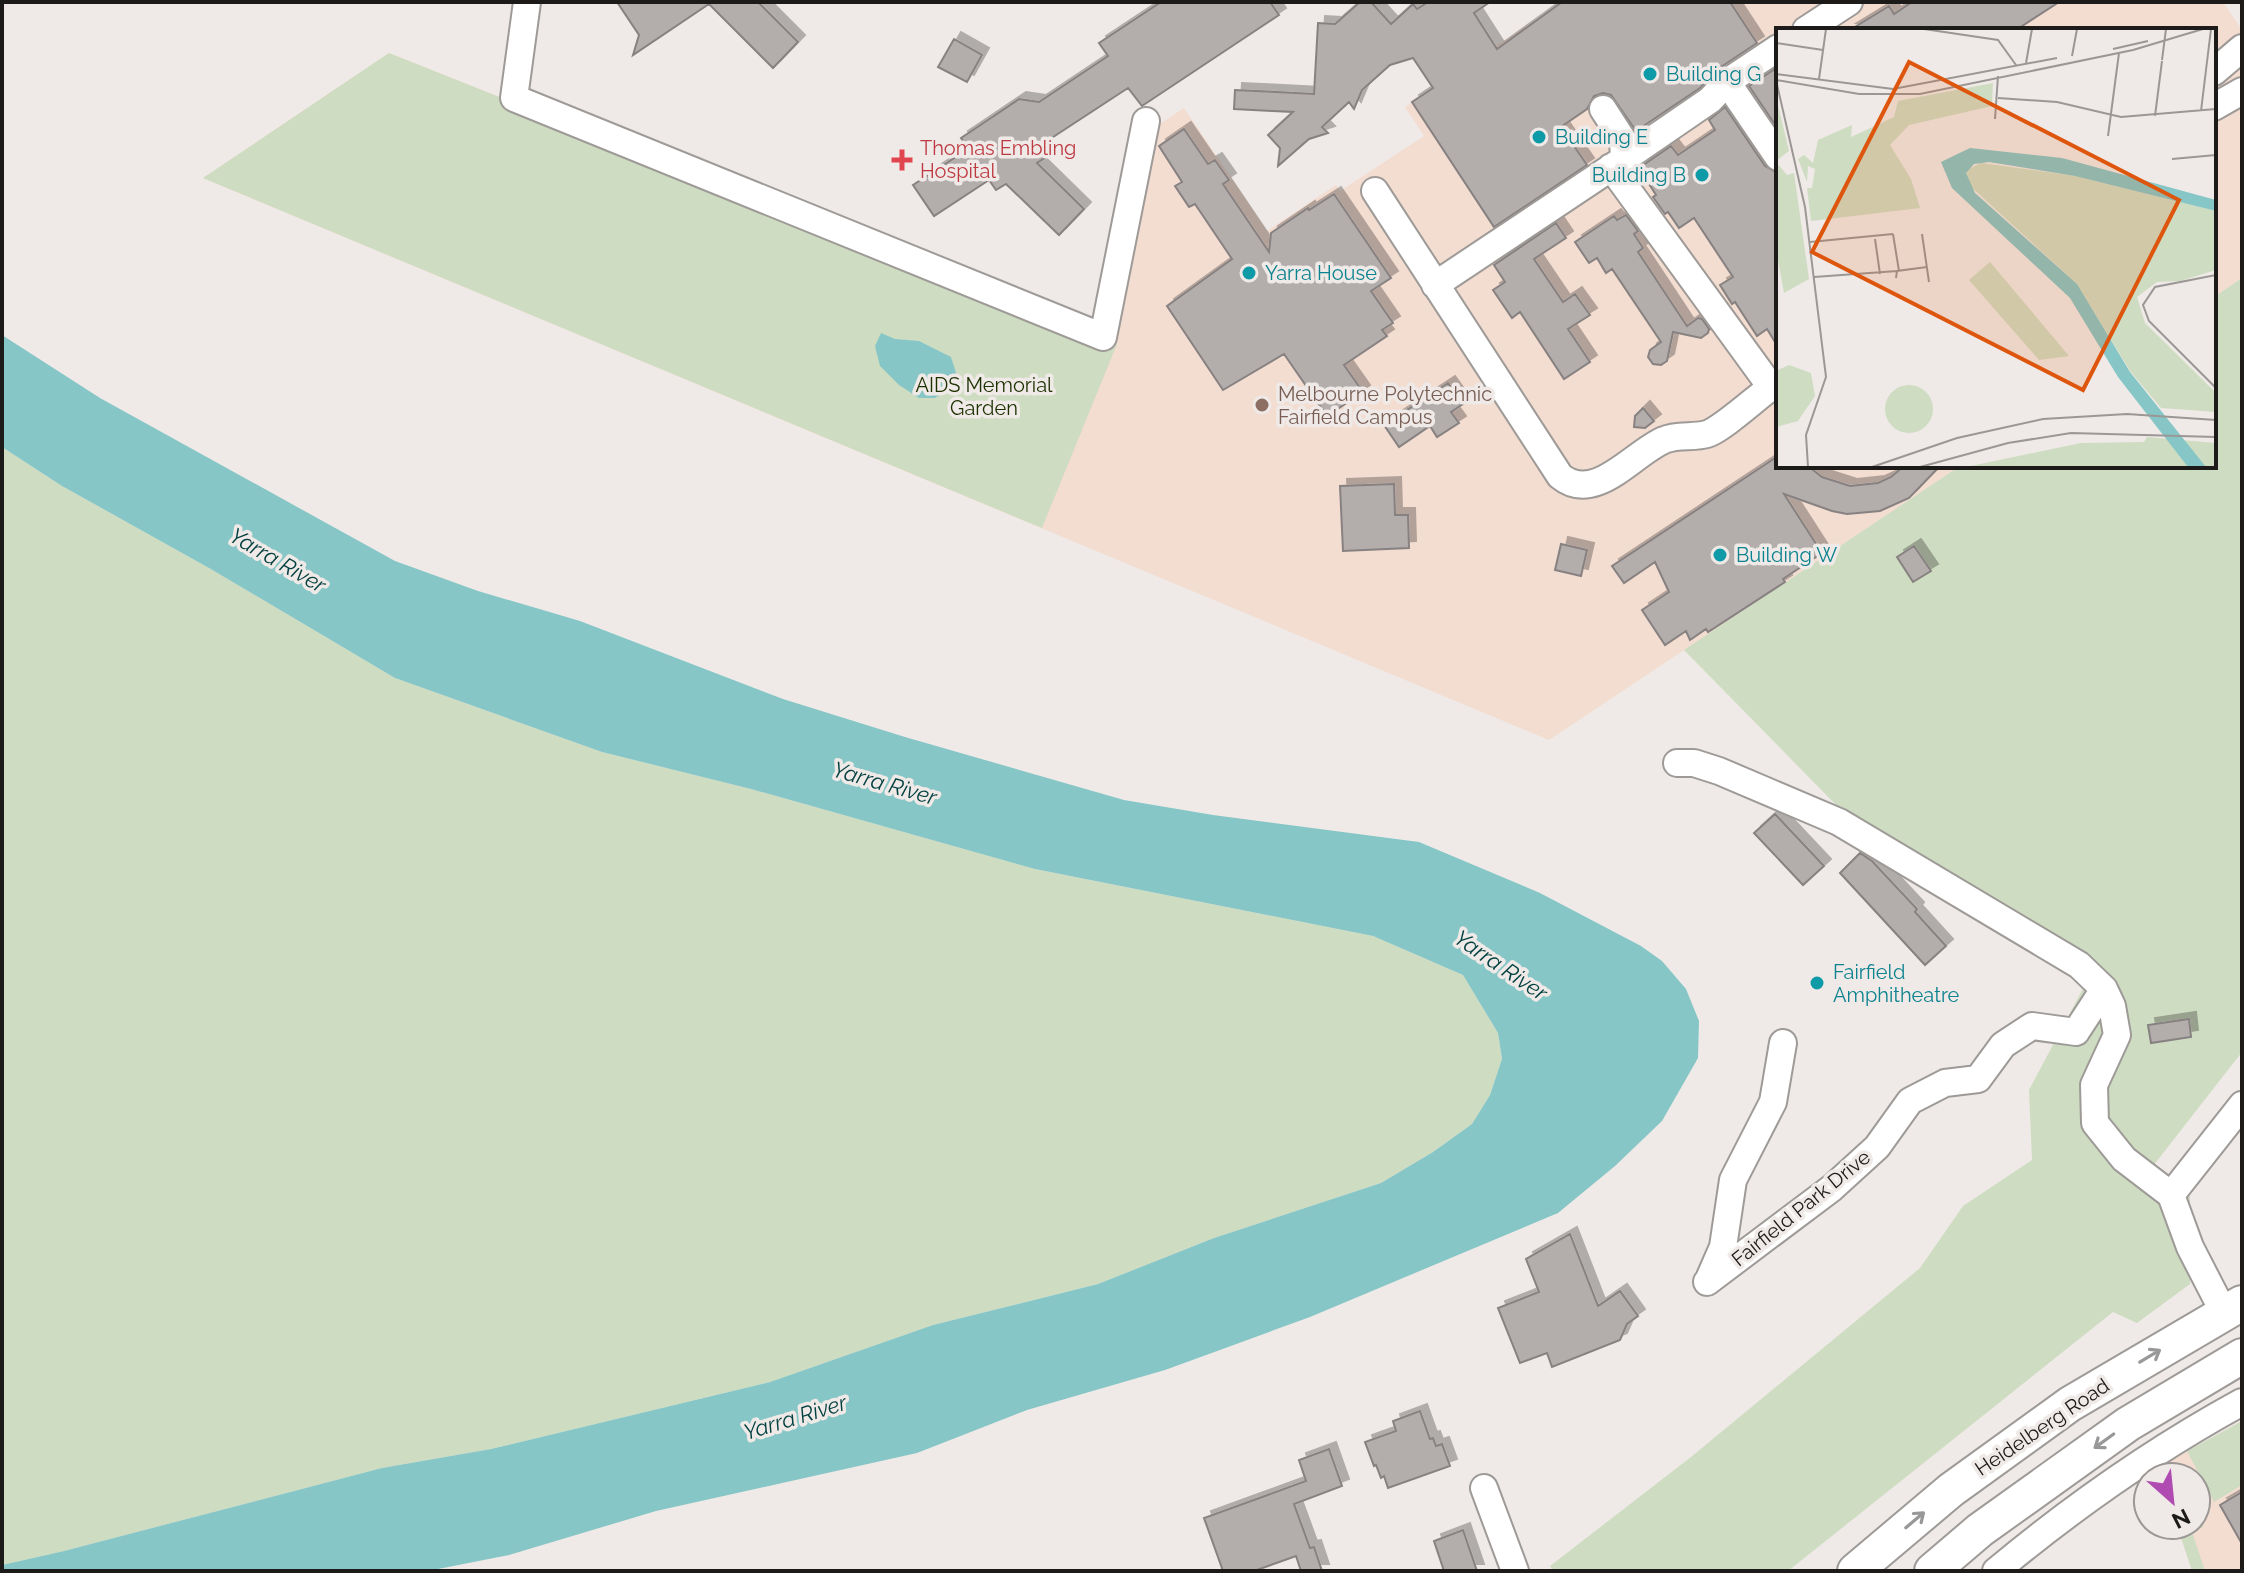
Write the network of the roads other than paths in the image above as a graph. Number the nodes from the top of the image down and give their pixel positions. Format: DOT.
graph roads {
  1 [pos="527,2"];
  2 [pos="1849,2"];
  3 [pos="1809,28"];
  4 [pos="2242,48"];
  5 [pos="1776,49"];
  6 [pos="2216,70"];
  7 [pos="1727,82"];
  8 [pos="2242,91"];
  9 [pos="2216,106"];
  10 [pos="1603,109"];
  11 [pos="1146,121"];
  12 [pos="1776,154"];
  13 [pos="1617,163"];
  14 [pos="1375,191"];
  15 [pos="1435,285"];
  16 [pos="1776,377"];
  17 [pos="1677,763"];
  18 [pos="2104,989"];
  19 [pos="2076,1032"];
  20 [pos="1783,1043"];
  21 [pos="2107,1055"];
  22 [pos="2242,1105"];
  23 [pos="2171,1195"];
  24 [pos="2233,1308"];
  25 [pos="2242,1356"];
  26 [pos="2240,1399"];
  27 [pos="1484,1488"];
  28 [pos="1515,1571"];
  29 [pos="1855,1571"];
  30 [pos="1932,1571"];
  31 [pos="1996,1571"];
  1 -- 11 [label="street"];
  2 -- 3 [label="street"];
  4 -- 6 [label="street"];
  5 -- 7 [label="street"];
  7 -- 12 [label="street"];
  7 -- 13 [label="street"];
  8 -- 9 [label="street"];
  10 -- 13 [label="street"];
  13 -- 15 [label="street"];
  13 -- 16 [label="street"];
  14 -- 15 [label="street"];
  15 -- 16 [label="street"];
  17 -- 18 [label="street"];
  18 -- 19 [label="street"];
  18 -- 21 [label="street"];
  19 -- 20 [label="street, Fairfield Park Drive"];
  19 -- 21 [label="street, Fairfield Park Drive"];
  21 -- 23 [label="street"];
  22 -- 23 [label="street"];
  23 -- 24 [label="street"];
  29 -- 24 [label="main road, Heidelberg Road, one-way"];
  25 -- 30 [label="main road, one-way"];
  26 -- 31 [label="street"];
  27 -- 28 [label="street"];
}
